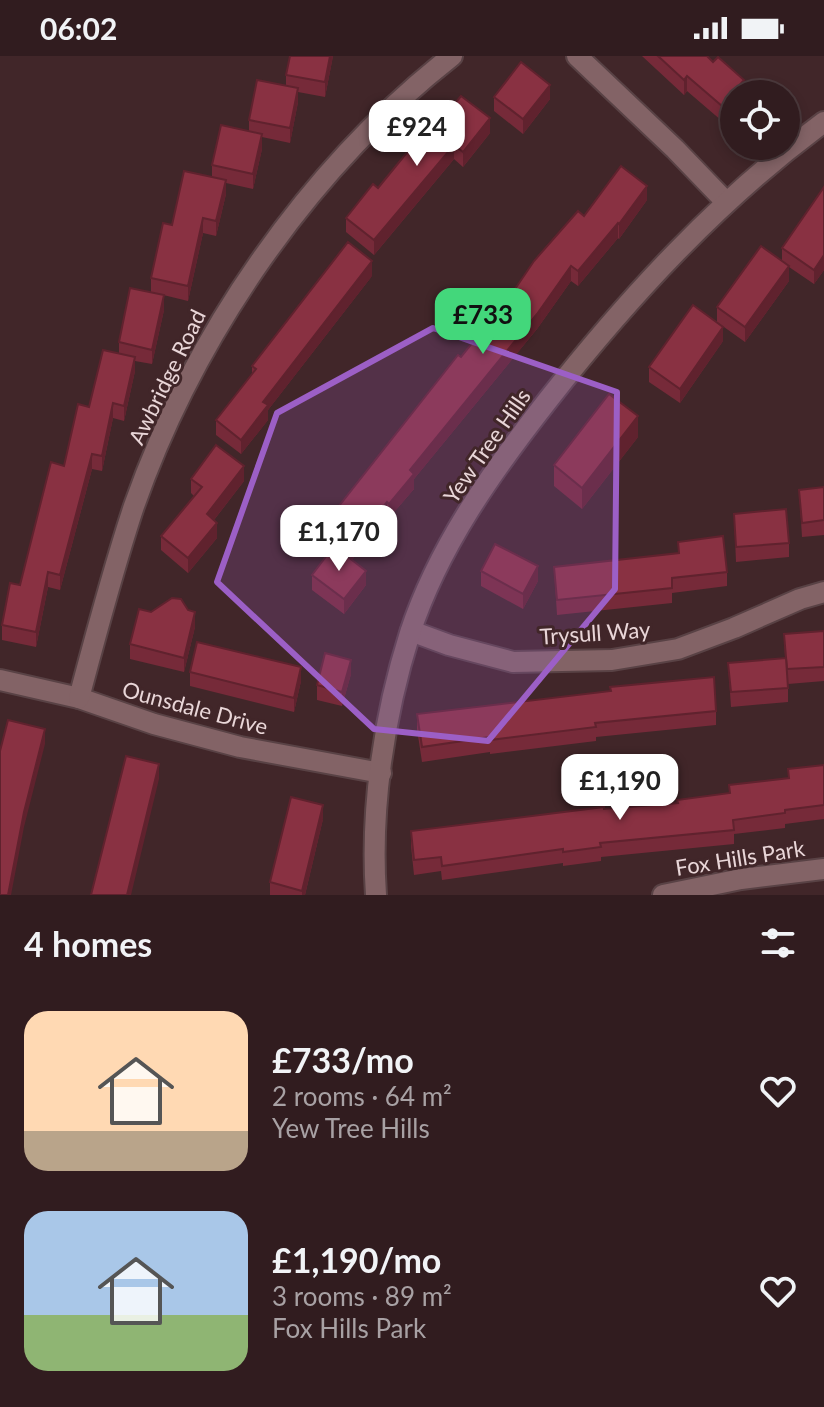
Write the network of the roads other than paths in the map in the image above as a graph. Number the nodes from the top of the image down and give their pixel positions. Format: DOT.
graph roads {
  1 [pos="452,56"];
  2 [pos="577,56"];
  3 [pos="824,122"];
  4 [pos="726,202"];
  5 [pos="824,592"];
  6 [pos="411,631"];
  7 [pos="0,680"];
  8 [pos="79,698"];
  9 [pos="381,773"];
  10 [pos="824,869"];
  11 [pos="376,895"];
  12 [pos="663,895"];
  1 -- 8 [label="street, Awbridge Road"];
  2 -- 4 [label="street"];
  3 -- 4 [label="street, Yew Tree Hills"];
  4 -- 6 [label="street, Yew Tree Hills"];
  5 -- 6 [label="street, Trysull Way"];
  6 -- 9 [label="street, Yew Tree Hills"];
  7 -- 8 [label="street, Ounsdale Drive"];
  8 -- 9 [label="street, Ounsdale Drive"];
  9 -- 11 [label="street, Yew Tree Hills"];
  10 -- 12 [label="street, Fox Hills Park"];
}
